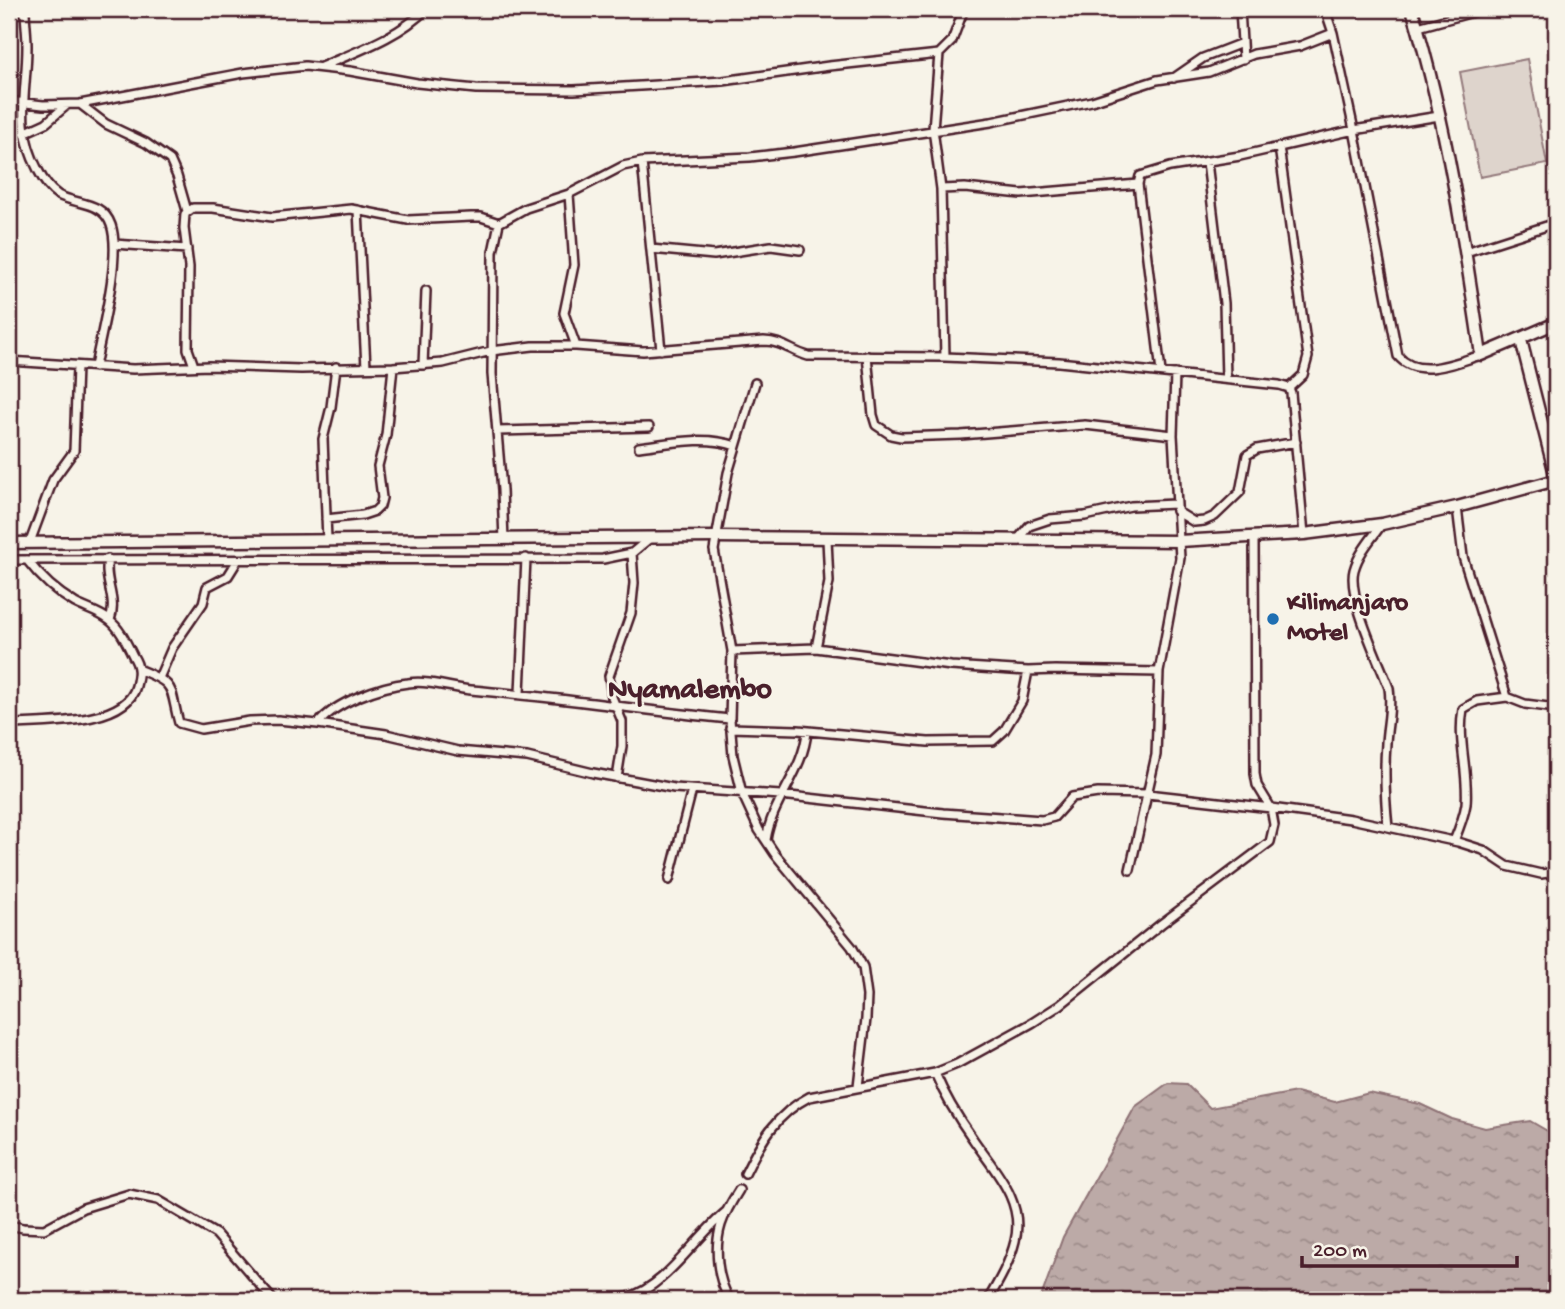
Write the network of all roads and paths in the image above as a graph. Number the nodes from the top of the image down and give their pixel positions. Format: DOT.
graph roads {
  1 [pos="25,9"];
  2 [pos="426,9"];
  3 [pos="964,9"];
  4 [pos="1240,9"];
  5 [pos="1325,9"];
  6 [pos="1412,9"];
  7 [pos="1484,9"];
  8 [pos="1418,27"];
  9 [pos="1333,33"];
  10 [pos="1242,43"];
  11 [pos="939,54"];
  12 [pos="1243,59"];
  13 [pos="321,67"];
  14 [pos="1173,78"];
  15 [pos="9,101"];
  16 [pos="24,103"];
  17 [pos="80,104"];
  18 [pos="67,105"];
  19 [pos="1440,116"];
  20 [pos="933,129"];
  21 [pos="1354,130"];
  22 [pos="24,134"];
  23 [pos="1279,147"];
  24 [pos="642,162"];
  25 [pos="1207,162"];
  26 [pos="1138,184"];
  27 [pos="941,189"];
  28 [pos="569,194"];
  29 [pos="358,210"];
  30 [pos="187,211"];
  31 [pos="499,223"];
  32 [pos="1556,223"];
  33 [pos="114,244"];
  34 [pos="187,249"];
  35 [pos="651,249"];
  36 [pos="800,250"];
  37 [pos="1465,252"];
  38 [pos="426,290"];
  39 [pos="1556,323"];
  40 [pos="1521,340"];
  41 [pos="576,346"];
  42 [pos="661,350"];
  43 [pos="491,351"];
  44 [pos="1481,355"];
  45 [pos="867,356"];
  46 [pos="945,357"];
  47 [pos="9,361"];
  48 [pos="423,365"];
  49 [pos="77,366"];
  50 [pos="194,366"];
  51 [pos="393,366"];
  52 [pos="95,367"];
  53 [pos="366,367"];
  54 [pos="336,368"];
  55 [pos="1161,372"];
  56 [pos="1175,374"];
  57 [pos="1227,379"];
  58 [pos="755,383"];
  59 [pos="1289,388"];
  60 [pos="649,427"];
  61 [pos="497,431"];
  62 [pos="1173,435"];
  63 [pos="1296,442"];
  64 [pos="736,446"];
  65 [pos="639,447"];
  66 [pos="1556,479"];
  67 [pos="1176,507"];
  68 [pos="1457,507"];
  69 [pos="326,519"];
  70 [pos="1382,524"];
  71 [pos="1304,534"];
  72 [pos="715,537"];
  73 [pos="650,538"];
  74 [pos="1254,538"];
  75 [pos="827,539"];
  76 [pos="1018,539"];
  77 [pos="327,540"];
  78 [pos="504,540"];
  79 [pos="1179,541"];
  80 [pos="9,542"];
  81 [pos="30,542"];
  82 [pos="632,553"];
  83 [pos="526,558"];
  84 [pos="108,559"];
  85 [pos="9,560"];
  86 [pos="27,560"];
  87 [pos="238,560"];
  88 [pos="110,620"];
  89 [pos="816,648"];
  90 [pos="732,651"];
  91 [pos="139,670"];
  92 [pos="1028,671"];
  93 [pos="1159,672"];
  94 [pos="159,678"];
  95 [pos="520,693"];
  96 [pos="1507,697"];
  97 [pos="616,707"];
  98 [pos="1556,708"];
  99 [pos="730,719"];
  100 [pos="9,724"];
  101 [pos="318,724"];
  102 [pos="730,728"];
  103 [pos="807,731"];
  104 [pos="617,778"];
  105 [pos="692,790"];
  106 [pos="742,793"];
  107 [pos="1148,794"];
  108 [pos="781,795"];
  109 [pos="1271,808"];
  110 [pos="1388,827"];
  111 [pos="766,841"];
  112 [pos="1454,841"];
  113 [pos="1130,870"];
  114 [pos="1556,872"];
  115 [pos="669,880"];
  116 [pos="936,1073"];
  117 [pos="858,1086"];
  118 [pos="746,1174"];
  119 [pos="739,1190"];
  120 [pos="727,1211"];
  121 [pos="9,1225"];
  122 [pos="273,1300"];
  123 [pos="557,1300"];
  124 [pos="730,1300"];
  125 [pos="988,1300"];
  1 -- 16 [label="street"];
  2 -- 13 [label="street"];
  3 -- 11 [label="street"];
  4 -- 10 [label="street"];
  5 -- 9 [label="street"];
  6 -- 8 [label="street"];
  7 -- 8 [label="street"];
  8 -- 19 [label="street"];
  9 -- 12 [label="street"];
  9 -- 21 [label="street"];
  10 -- 12 [label="street"];
  10 -- 14 [label="street"];
  11 -- 13 [label="street"];
  11 -- 20 [label="street"];
  12 -- 14 [label="street"];
  13 -- 17 [label="street"];
  14 -- 20 [label="street"];
  15 -- 16 [label="street"];
  16 -- 18 [label="street"];
  16 -- 22 [label="street"];
  17 -- 18 [label="street"];
  17 -- 30 [label="street"];
  18 -- 22 [label="street"];
  19 -- 21 [label="street"];
  19 -- 37 [label="street"];
  20 -- 24 [label="street"];
  20 -- 27 [label="street"];
  21 -- 23 [label="street"];
  21 -- 44 [label="street"];
  22 -- 33 [label="street"];
  23 -- 25 [label="street"];
  23 -- 59 [label="street"];
  24 -- 28 [label="street"];
  24 -- 35 [label="street"];
  25 -- 26 [label="street"];
  25 -- 57 [label="street"];
  26 -- 27 [label="street"];
  26 -- 55 [label="street"];
  27 -- 46 [label="street"];
  28 -- 31 [label="street"];
  28 -- 41 [label="street"];
  29 -- 30 [label="street"];
  29 -- 31 [label="street"];
  29 -- 53 [label="street"];
  30 -- 34 [label="street"];
  31 -- 43 [label="street"];
  32 -- 37 [label="street"];
  33 -- 34 [label="street"];
  33 -- 52 [label="street"];
  34 -- 50 [label="street"];
  35 -- 36 [label="street"];
  35 -- 42 [label="street"];
  37 -- 44 [label="street"];
  38 -- 48 [label="street"];
  39 -- 40 [label="street"];
  40 -- 44 [label="street"];
  40 -- 66 [label="street"];
  41 -- 42 [label="street"];
  41 -- 43 [label="street"];
  42 -- 45 [label="street"];
  43 -- 48 [label="street"];
  43 -- 61 [label="street"];
  45 -- 46 [label="street"];
  45 -- 62 [label="street"];
  46 -- 55 [label="street"];
  47 -- 49 [label="street"];
  48 -- 51 [label="street"];
  49 -- 52 [label="street"];
  49 -- 81 [label="street"];
  50 -- 52 [label="street"];
  50 -- 54 [label="street"];
  51 -- 53 [label="street"];
  51 -- 69 [label="street"];
  53 -- 54 [label="street"];
  54 -- 69 [label="street"];
  55 -- 56 [label="street"];
  56 -- 57 [label="street"];
  56 -- 62 [label="street"];
  57 -- 59 [label="street"];
  58 -- 64 [label="street"];
  59 -- 63 [label="street"];
  60 -- 61 [label="street"];
  61 -- 78 [label="street"];
  62 -- 67 [label="street"];
  63 -- 67 [label="street"];
  63 -- 71 [label="street"];
  64 -- 65 [label="street"];
  64 -- 72 [label="street"];
  66 -- 68 [label="street"];
  67 -- 76 [label="street"];
  67 -- 79 [label="street"];
  68 -- 70 [label="street"];
  68 -- 96 [label="street"];
  69 -- 77 [label="street"];
  70 -- 71 [label="street"];
  70 -- 110 [label="street"];
  71 -- 74 [label="street"];
  72 -- 73 [label="street"];
  72 -- 75 [label="street"];
  72 -- 90 [label="street"];
  73 -- 78 [label="street"];
  73 -- 82 [label="street"];
  74 -- 79 [label="street"];
  74 -- 109 [label="street"];
  75 -- 76 [label="street"];
  75 -- 89 [label="street"];
  76 -- 79 [label="street"];
  77 -- 78 [label="street"];
  77 -- 81 [label="street"];
  79 -- 93 [label="street"];
  80 -- 81 [label="street"];
  82 -- 83 [label="street"];
  82 -- 97 [label="street"];
  83 -- 87 [label="street"];
  83 -- 95 [label="street"];
  84 -- 86 [label="street"];
  84 -- 87 [label="street"];
  84 -- 88 [label="street"];
  85 -- 86 [label="street"];
  86 -- 88 [label="street"];
  87 -- 94 [label="street"];
  88 -- 91 [label="street"];
  89 -- 90 [label="street"];
  89 -- 92 [label="street"];
  90 -- 99 [label="street"];
  91 -- 94 [label="street"];
  91 -- 100 [label="street"];
  92 -- 93 [label="street"];
  92 -- 103 [label="street"];
  93 -- 107 [label="street"];
  94 -- 101 [label="street"];
  95 -- 97 [label="street"];
  95 -- 101 [label="street"];
  96 -- 98 [label="street"];
  96 -- 112 [label="street"];
  97 -- 99 [label="street"];
  97 -- 104 [label="street"];
  99 -- 102 [label="street"];
  101 -- 104 [label="street"];
  102 -- 103 [label="street"];
  102 -- 106 [label="street"];
  103 -- 108 [label="street"];
  104 -- 105 [label="street"];
  105 -- 106 [label="street"];
  105 -- 115 [label="street"];
  106 -- 108 [label="street"];
  106 -- 111 [label="street"];
  107 -- 108 [label="street"];
  107 -- 109 [label="street"];
  107 -- 113 [label="street"];
  108 -- 111 [label="street"];
  109 -- 110 [label="street"];
  109 -- 116 [label="street"];
  110 -- 112 [label="street"];
  111 -- 117 [label="street"];
  112 -- 114 [label="street"];
  116 -- 117 [label="street"];
  116 -- 125 [label="street"];
  117 -- 118 [label="street"];
  119 -- 120 [label="street"];
  120 -- 123 [label="street"];
  120 -- 124 [label="street"];
  121 -- 122 [label="street"];
}
